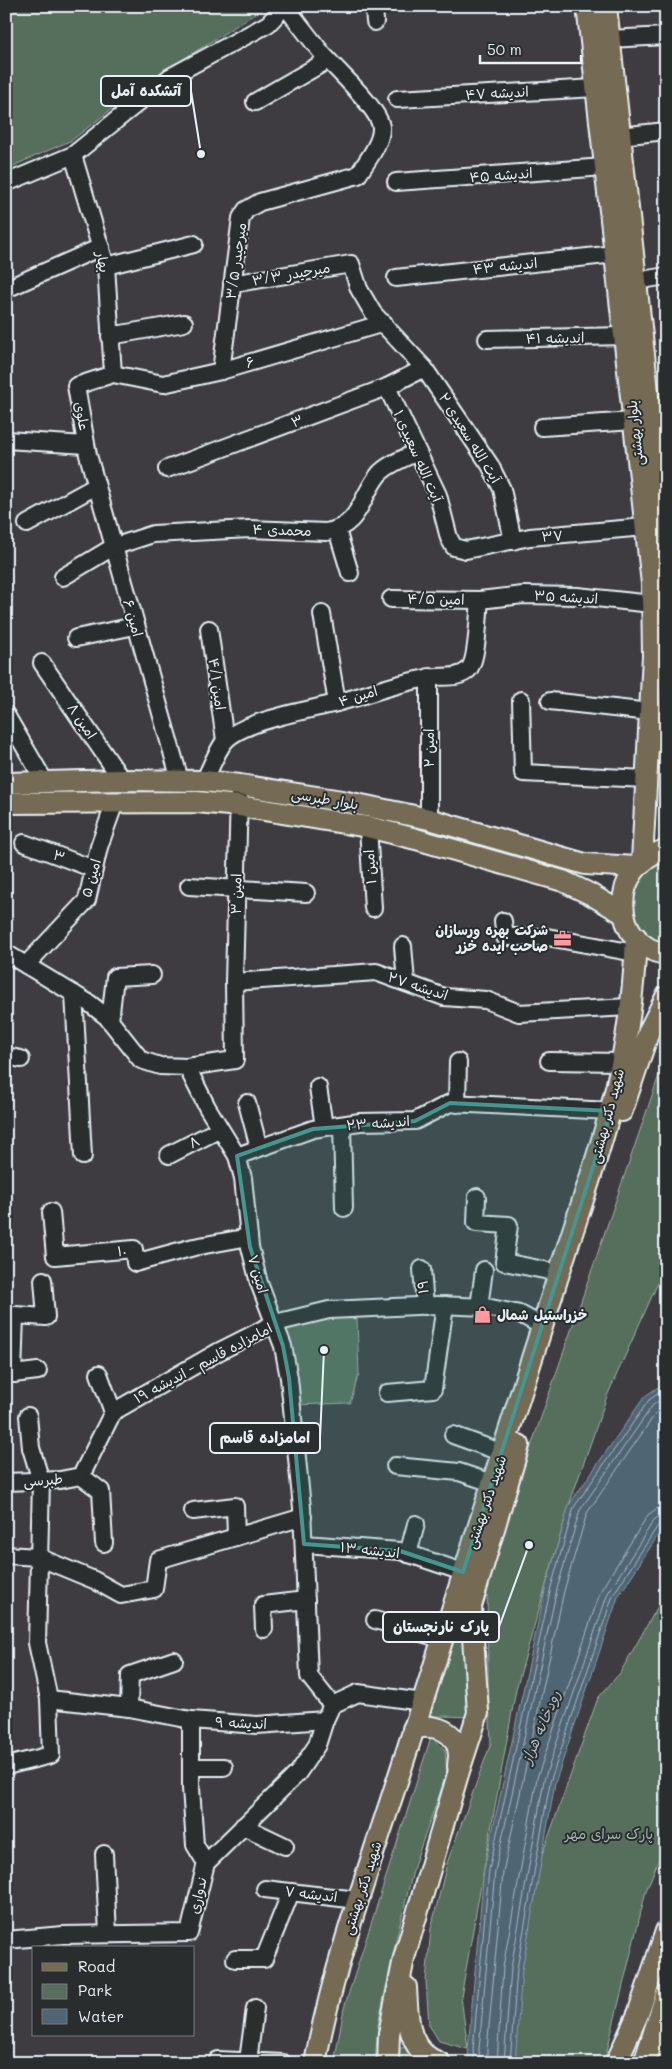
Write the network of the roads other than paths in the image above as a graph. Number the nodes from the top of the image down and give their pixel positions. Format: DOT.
graph roads {
  1 [pos="285,6"];
  2 [pos="587,6"];
  3 [pos="606,6"];
  4 [pos="666,36"];
  5 [pos="610,39"];
  6 [pos="328,60"];
  7 [pos="596,88"];
  8 [pos="397,99"];
  9 [pos="255,102"];
  10 [pos="666,131"];
  11 [pos="620,136"];
  12 [pos="73,155"];
  13 [pos="605,167"];
  14 [pos="396,182"];
  15 [pos="6,183"];
  16 [pos="194,244"];
  17 [pos="101,247"];
  18 [pos="615,254"];
  19 [pos="350,264"];
  20 [pos="106,266"];
  21 [pos="666,276"];
  22 [pos="396,278"];
  23 [pos="636,281"];
  24 [pos="232,284"];
  25 [pos="6,289"];
  26 [pos="184,322"];
  27 [pos="384,323"];
  28 [pos="110,336"];
  29 [pos="624,336"];
  30 [pos="486,339"];
  31 [pos="424,368"];
  32 [pos="221,370"];
  33 [pos="113,374"];
  34 [pos="387,387"];
  35 [pos="634,421"];
  36 [pos="542,427"];
  37 [pos="6,440"];
  38 [pos="87,450"];
  39 [pos="417,452"];
  40 [pos="167,469"];
  41 [pos="96,486"];
  42 [pos="27,524"];
  43 [pos="658,529"];
  44 [pos="337,530"];
  45 [pos="513,541"];
  46 [pos="113,547"];
  47 [pos="460,549"];
  48 [pos="666,556"];
  49 [pos="350,573"];
  50 [pos="63,577"];
  51 [pos="391,599"];
  52 [pos="480,600"];
  53 [pos="652,604"];
  54 [pos="322,614"];
  55 [pos="135,626"];
  56 [pos="209,629"];
  57 [pos="76,638"];
  58 [pos="42,663"];
  59 [pos="429,677"];
  60 [pos="521,700"];
  61 [pos="550,701"];
  62 [pos="338,703"];
  63 [pos="650,712"];
  64 [pos="6,715"];
  65 [pos="225,740"];
  66 [pos="646,779"];
  67 [pos="122,780"];
  68 [pos="180,780"];
  69 [pos="204,781"];
  70 [pos="45,782"];
  71 [pos="6,783"];
  72 [pos="240,785"];
  73 [pos="115,802"];
  74 [pos="6,804"];
  75 [pos="239,806"];
  76 [pos="429,820"];
  77 [pos="368,827"];
  78 [pos="24,843"];
  79 [pos="666,850"];
  80 [pos="639,864"];
  81 [pos="94,869"];
  82 [pos="189,886"];
  83 [pos="236,888"];
  84 [pos="306,893"];
  85 [pos="373,908"];
  86 [pos="624,914"];
  87 [pos="503,921"];
  88 [pos="636,945"];
  89 [pos="403,946"];
  90 [pos="6,953"];
  91 [pos="666,954"];
  92 [pos="26,964"];
  93 [pos="152,975"];
  94 [pos="234,982"];
  95 [pos="406,983"];
  96 [pos="74,994"];
  97 [pos="666,997"];
  98 [pos="629,1007"];
  99 [pos="110,1021"];
  100 [pos="550,1061"];
  101 [pos="458,1062"];
  102 [pos="622,1062"];
  103 [pos="187,1067"];
  104 [pos="318,1087"];
  105 [pos="248,1103"];
  106 [pos="457,1104"];
  107 [pos="610,1111"];
  108 [pos="342,1125"];
  109 [pos="324,1127"];
  110 [pos="220,1128"];
  111 [pos="259,1148"];
  112 [pos="169,1155"];
  113 [pos="83,1156"];
  114 [pos="237,1156"];
  115 [pos="477,1197"];
  116 [pos="344,1208"];
  117 [pos="51,1212"];
  118 [pos="249,1237"];
  119 [pos="422,1269"];
  120 [pos="484,1270"];
  121 [pos="559,1273"];
  122 [pos="43,1280"];
  123 [pos="445,1305"];
  124 [pos="425,1306"];
  125 [pos="479,1307"];
  126 [pos="275,1323"];
  127 [pos="542,1326"];
  128 [pos="38,1372"];
  129 [pos="10,1373"];
  130 [pos="99,1374"];
  131 [pos="387,1393"];
  132 [pos="113,1412"];
  133 [pos="28,1416"];
  134 [pos="453,1435"];
  135 [pos="503,1453"];
  136 [pos="395,1466"];
  137 [pos="80,1476"];
  138 [pos="41,1480"];
  139 [pos="6,1482"];
  140 [pos="492,1483"];
  141 [pos="193,1511"];
  142 [pos="303,1517"];
  143 [pos="416,1524"];
  144 [pos="236,1537"];
  145 [pos="104,1543"];
  146 [pos="304,1544"];
  147 [pos="408,1554"];
  148 [pos="6,1555"];
  149 [pos="38,1557"];
  150 [pos="463,1572"];
  151 [pos="306,1600"];
  152 [pos="375,1620"];
  153 [pos="264,1629"];
  154 [pos="442,1639"];
  155 [pos="174,1660"];
  156 [pos="49,1699"];
  157 [pos="422,1702"];
  158 [pos="332,1704"];
  159 [pos="129,1708"];
  160 [pos="192,1720"];
  161 [pos="326,1720"];
  162 [pos="413,1729"];
  163 [pos="6,1766"];
  164 [pos="192,1767"];
  165 [pos="224,1767"];
  166 [pos="458,1774"];
  167 [pos="243,1826"];
  168 [pos="285,1846"];
  169 [pos="104,1854"];
  170 [pos="206,1863"];
  171 [pos="265,1889"];
  172 [pos="291,1892"];
  173 [pos="357,1900"];
  174 [pos="666,1931"];
  175 [pos="108,1934"];
  176 [pos="6,1940"];
  177 [pos="404,1958"];
  178 [pos="235,1959"];
  179 [pos="666,1995"];
  180 [pos="255,2008"];
  181 [pos="218,2060"];
  182 [pos="248,2061"];
  183 [pos="284,2063"];
  184 [pos="315,2063"];
  185 [pos="388,2063"];
  186 [pos="440,2063"];
  187 [pos="616,2063"];
  188 [pos="644,2063"];
  1 -- 6 [label="street"];
  1 -- 12 [label="street"];
  2 -- 7 [label="main road, بلوار بهشتی"];
  3 -- 5 [label="main road, بلوار بهشتی"];
  4 -- 5 [label="street"];
  5 -- 11 [label="main road, بلوار بهشتی"];
  6 -- 9 [label="street"];
  6 -- 24 [label="street, میرحیدر ۳/۵"];
  7 -- 8 [label="street, اندیشه ۴۷"];
  7 -- 13 [label="main road, بلوار بهشتی"];
  10 -- 11 [label="street"];
  11 -- 23 [label="main road, بلوار بهشتی"];
  12 -- 15 [label="street"];
  12 -- 17 [label="street, بهار"];
  13 -- 14 [label="street, اندیشه ۴۵"];
  13 -- 18 [label="main road, بلوار بهشتی"];
  16 -- 20 [label="street"];
  17 -- 20 [label="street, بهار"];
  17 -- 25 [label="street"];
  18 -- 22 [label="street, اندیشه ۴۳"];
  18 -- 29 [label="main road, بلوار بهشتی"];
  19 -- 24 [label="street, میرحیدر ۳/۳"];
  19 -- 27 [label="street, آیت الله سعیدی ۲"];
  20 -- 28 [label="street, بهار"];
  21 -- 23 [label="street"];
  23 -- 43 [label="main road, بلوار بهشتی"];
  24 -- 32 [label="street, میرحیدر ۳/۵"];
  26 -- 28 [label="street"];
  27 -- 31 [label="street, آیت الله سعیدی ۲"];
  27 -- 32 [label="street, ۶"];
  28 -- 33 [label="street, بهار"];
  29 -- 30 [label="street, اندیشه ۴۱"];
  29 -- 35 [label="main road, بلوار بهشتی"];
  31 -- 34 [label="street, ۳"];
  31 -- 45 [label="street, آیت الله سعیدی ۲"];
  32 -- 33 [label="street, ۶"];
  33 -- 38 [label="street, علوی"];
  34 -- 39 [label="street, آیت الله سعیدی ۱"];
  34 -- 40 [label="street, ۳"];
  35 -- 36 [label="street"];
  35 -- 43 [label="main road, بلوار بهشتی"];
  37 -- 38 [label="street"];
  38 -- 41 [label="street, امین ۶"];
  39 -- 44 [label="street"];
  39 -- 47 [label="street, آیت الله سعیدی ۱"];
  41 -- 42 [label="street"];
  41 -- 46 [label="street, امین ۶"];
  43 -- 45 [label="street, ۳۷"];
  43 -- 48 [label="main road, بلوار بهشتی"];
  43 -- 53 [label="main road, بلوار بهشتی"];
  44 -- 46 [label="street, محمدی ۴"];
  44 -- 49 [label="street"];
  45 -- 47 [label="street, ۳۷"];
  46 -- 50 [label="street, محمدی ۴"];
  46 -- 55 [label="street, امین ۶"];
  51 -- 52 [label="street, امین ۴/۵"];
  52 -- 53 [label="street, اندیشه ۳۵"];
  52 -- 59 [label="street, امین ۴"];
  53 -- 63 [label="main road, بلوار بهشتی"];
  54 -- 62 [label="street"];
  55 -- 57 [label="street"];
  55 -- 68 [label="street, امین ۶"];
  56 -- 65 [label="street, امین ۴/۱"];
  58 -- 67 [label="street, امین ۸"];
  59 -- 62 [label="street, امین ۴"];
  59 -- 76 [label="street, امین ۲"];
  60 -- 66 [label="street"];
  61 -- 63 [label="street"];
  62 -- 65 [label="street, امین ۴"];
  63 -- 66 [label="main road, بلوار بهشتی"];
  64 -- 70 [label="street"];
  65 -- 69 [label="street"];
  66 -- 80 [label="main road, بلوار بهشتی"];
  67 -- 68 [label="main road, بلوار طبرسی"];
  67 -- 70 [label="main road, بلوار طبرسی"];
  68 -- 69 [label="main road, بلوار طبرسی"];
  69 -- 72 [label="main road, بلوار طبرسی"];
  70 -- 71 [label="main road, بلوار طبرسی"];
  72 -- 75 [label="street, امین ۳"];
  72 -- 76 [label="main road, بلوار طبرسی"];
  73 -- 74 [label="main road, بلوار طبرسی"];
  73 -- 75 [label="main road, بلوار طبرسی"];
  73 -- 81 [label="street, امین ۵"];
  75 -- 77 [label="main road, بلوار طبرسی"];
  75 -- 83 [label="street, امین ۳"];
  76 -- 80 [label="main road, بلوار طبرسی"];
  77 -- 85 [label="street, امین ۱"];
  77 -- 86 [label="main road, بلوار طبرسی"];
  78 -- 81 [label="street, ۳"];
  79 -- 80 [label="main road"];
  80 -- 86 [label="main road"];
  81 -- 92 [label="street, امین ۵"];
  82 -- 83 [label="street"];
  83 -- 84 [label="street"];
  83 -- 94 [label="street, امین ۳"];
  86 -- 88 [label="main road"];
  87 -- 88 [label="street"];
  88 -- 91 [label="main road"];
  88 -- 98 [label="main road, شهید دکتر بهشتی"];
  89 -- 95 [label="street"];
  90 -- 92 [label="street"];
  92 -- 96 [label="street"];
  93 -- 99 [label="street"];
  94 -- 95 [label="street, اندیشه ۲۷"];
  94 -- 103 [label="street, امین ۳"];
  95 -- 98 [label="street, اندیشه ۲۷"];
  96 -- 99 [label="street"];
  96 -- 113 [label="street"];
  97 -- 166 [label="main road, شهید دکتر بهشتی"];
  98 -- 102 [label="main road, شهید دکتر بهشتی"];
  99 -- 103 [label="street"];
  100 -- 102 [label="street"];
  101 -- 106 [label="street"];
  102 -- 107 [label="main road, شهید دکتر بهشتی"];
  103 -- 110 [label="street, امین ۷"];
  104 -- 109 [label="street"];
  105 -- 111 [label="street"];
  106 -- 107 [label="street, اندیشه ۲۳"];
  106 -- 108 [label="street, اندیشه ۲۳"];
  107 -- 121 [label="main road, شهید دکتر بهشتی"];
  108 -- 109 [label="street, اندیشه ۲۳"];
  108 -- 116 [label="street"];
  109 -- 111 [label="street, اندیشه ۲۳"];
  110 -- 112 [label="street, ۸"];
  110 -- 114 [label="street, امین ۷"];
  111 -- 114 [label="street, اندیشه ۲۳"];
  114 -- 118 [label="street, امین ۷"];
  115 -- 121 [label="street"];
  117 -- 118 [label="street, ۱۰"];
  118 -- 126 [label="street, امین ۷"];
  119 -- 124 [label="street, ۱۹"];
  120 -- 125 [label="street"];
  121 -- 127 [label="main road, شهید دکتر بهشتی"];
  122 -- 129 [label="street"];
  123 -- 124 [label="street, امامزاده قاسم - اندیشه ۱۹"];
  123 -- 125 [label="street, امامزاده قاسم - اندیشه ۱۹"];
  123 -- 131 [label="street"];
  124 -- 126 [label="street, امامزاده قاسم - اندیشه ۱۹"];
  125 -- 127 [label="street, امامزاده قاسم - اندیشه ۱۹"];
  126 -- 132 [label="street, امامزاده قاسم - اندیشه ۱۹"];
  126 -- 142 [label="street, امین ۷"];
  127 -- 135 [label="main road, شهید دکتر بهشتی"];
  128 -- 129 [label="street"];
  130 -- 132 [label="street"];
  132 -- 137 [label="street"];
  133 -- 138 [label="street"];
  134 -- 135 [label="street"];
  135 -- 140 [label="main road, شهید دکتر بهشتی"];
  136 -- 140 [label="street"];
  137 -- 138 [label="street, طبرسی"];
  137 -- 145 [label="street"];
  138 -- 139 [label="street, طبرسی"];
  138 -- 149 [label="street"];
  140 -- 150 [label="main road, شهید دکتر بهشتی"];
  141 -- 144 [label="street"];
  142 -- 144 [label="street"];
  142 -- 146 [label="street, امین ۷"];
  143 -- 147 [label="street"];
  144 -- 149 [label="street"];
  146 -- 147 [label="street, اندیشه ۱۳"];
  146 -- 151 [label="street, امین ۷"];
  147 -- 150 [label="street, اندیشه ۱۳"];
  148 -- 149 [label="street"];
  149 -- 156 [label="street"];
  150 -- 154 [label="main road, شهید دکتر بهشتی"];
  151 -- 153 [label="street"];
  151 -- 158 [label="street, امین ۷"];
  152 -- 154 [label="street"];
  154 -- 157 [label="main road, شهید دکتر بهشتی"];
  155 -- 159 [label="street"];
  156 -- 159 [label="street, اندیشه ۹"];
  156 -- 163 [label="street"];
  157 -- 158 [label="street"];
  157 -- 162 [label="main road, شهید دکتر بهشتی"];
  158 -- 161 [label="street"];
  159 -- 160 [label="street, اندیشه ۹"];
  160 -- 161 [label="street, اندیشه ۹"];
  160 -- 164 [label="street"];
  161 -- 167 [label="street, ندواری"];
  162 -- 166 [label="main road"];
  162 -- 173 [label="main road, شهید دکتر بهشتی"];
  164 -- 165 [label="street"];
  164 -- 170 [label="street"];
  166 -- 177 [label="main road"];
  167 -- 168 [label="street"];
  167 -- 170 [label="street, ندواری"];
  169 -- 175 [label="street"];
  170 -- 175 [label="street, ندواری"];
  171 -- 172 [label="street, اندیشه ۷"];
  172 -- 173 [label="street, اندیشه ۷"];
  172 -- 178 [label="street"];
  173 -- 184 [label="main road, شهید دکتر بهشتی"];
  174 -- 187 [label="main road"];
  175 -- 176 [label="street, ندواری"];
  177 -- 185 [label="main road"];
  177 -- 186 [label="main road"];
  179 -- 188 [label="main road"];
  180 -- 182 [label="street"];
  181 -- 182 [label="street"];
  182 -- 183 [label="street"];
}
